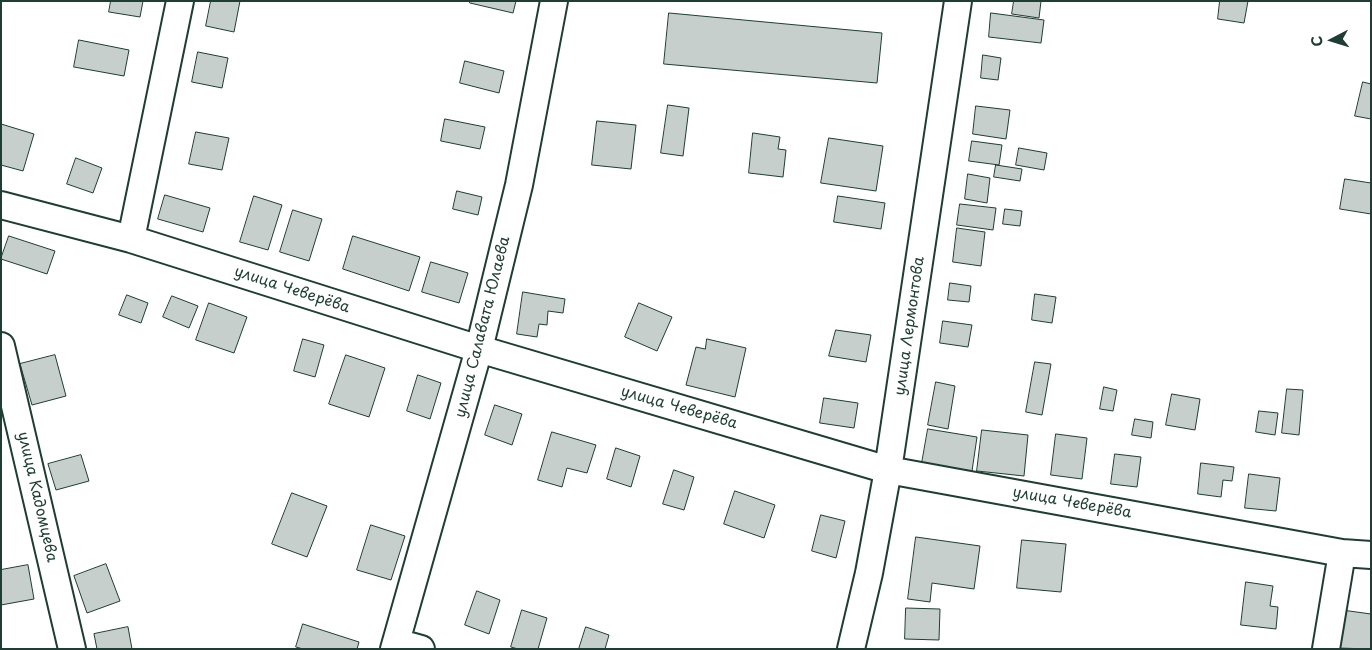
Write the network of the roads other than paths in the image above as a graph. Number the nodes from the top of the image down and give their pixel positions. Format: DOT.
graph roads {
  1 [pos="180,1"];
  2 [pos="554,1"];
  3 [pos="958,1"];
  4 [pos="1,205"];
  5 [pos="131,239"];
  6 [pos="1,346"];
  7 [pos="480,349"];
  8 [pos="888,470"];
  9 [pos="1342,553"];
  10 [pos="1371,555"];
  11 [pos="395,645"];
  12 [pos="72,649"];
  13 [pos="421,649"];
  14 [pos="851,649"];
  15 [pos="1326,649"];
  1 -- 5 [label="street"];
  2 -- 7 [label="street, улица Салавата Юлаева"];
  3 -- 8 [label="street, улица Лермонтова"];
  4 -- 5 [label="street, улица Чеверёва"];
  5 -- 7 [label="street, улица Чеверёва"];
  6 -- 12 [label="street, улица Кадомцева"];
  7 -- 8 [label="street, улица Чеверёва"];
  7 -- 11 [label="street, улица Салавата Юлаева"];
  8 -- 9 [label="street, улица Чеверёва"];
  8 -- 14 [label="street, улица Лермонтова"];
  9 -- 10 [label="street, улица Чеверёва"];
  9 -- 15 [label="street"];
  11 -- 13 [label="street"];
}
